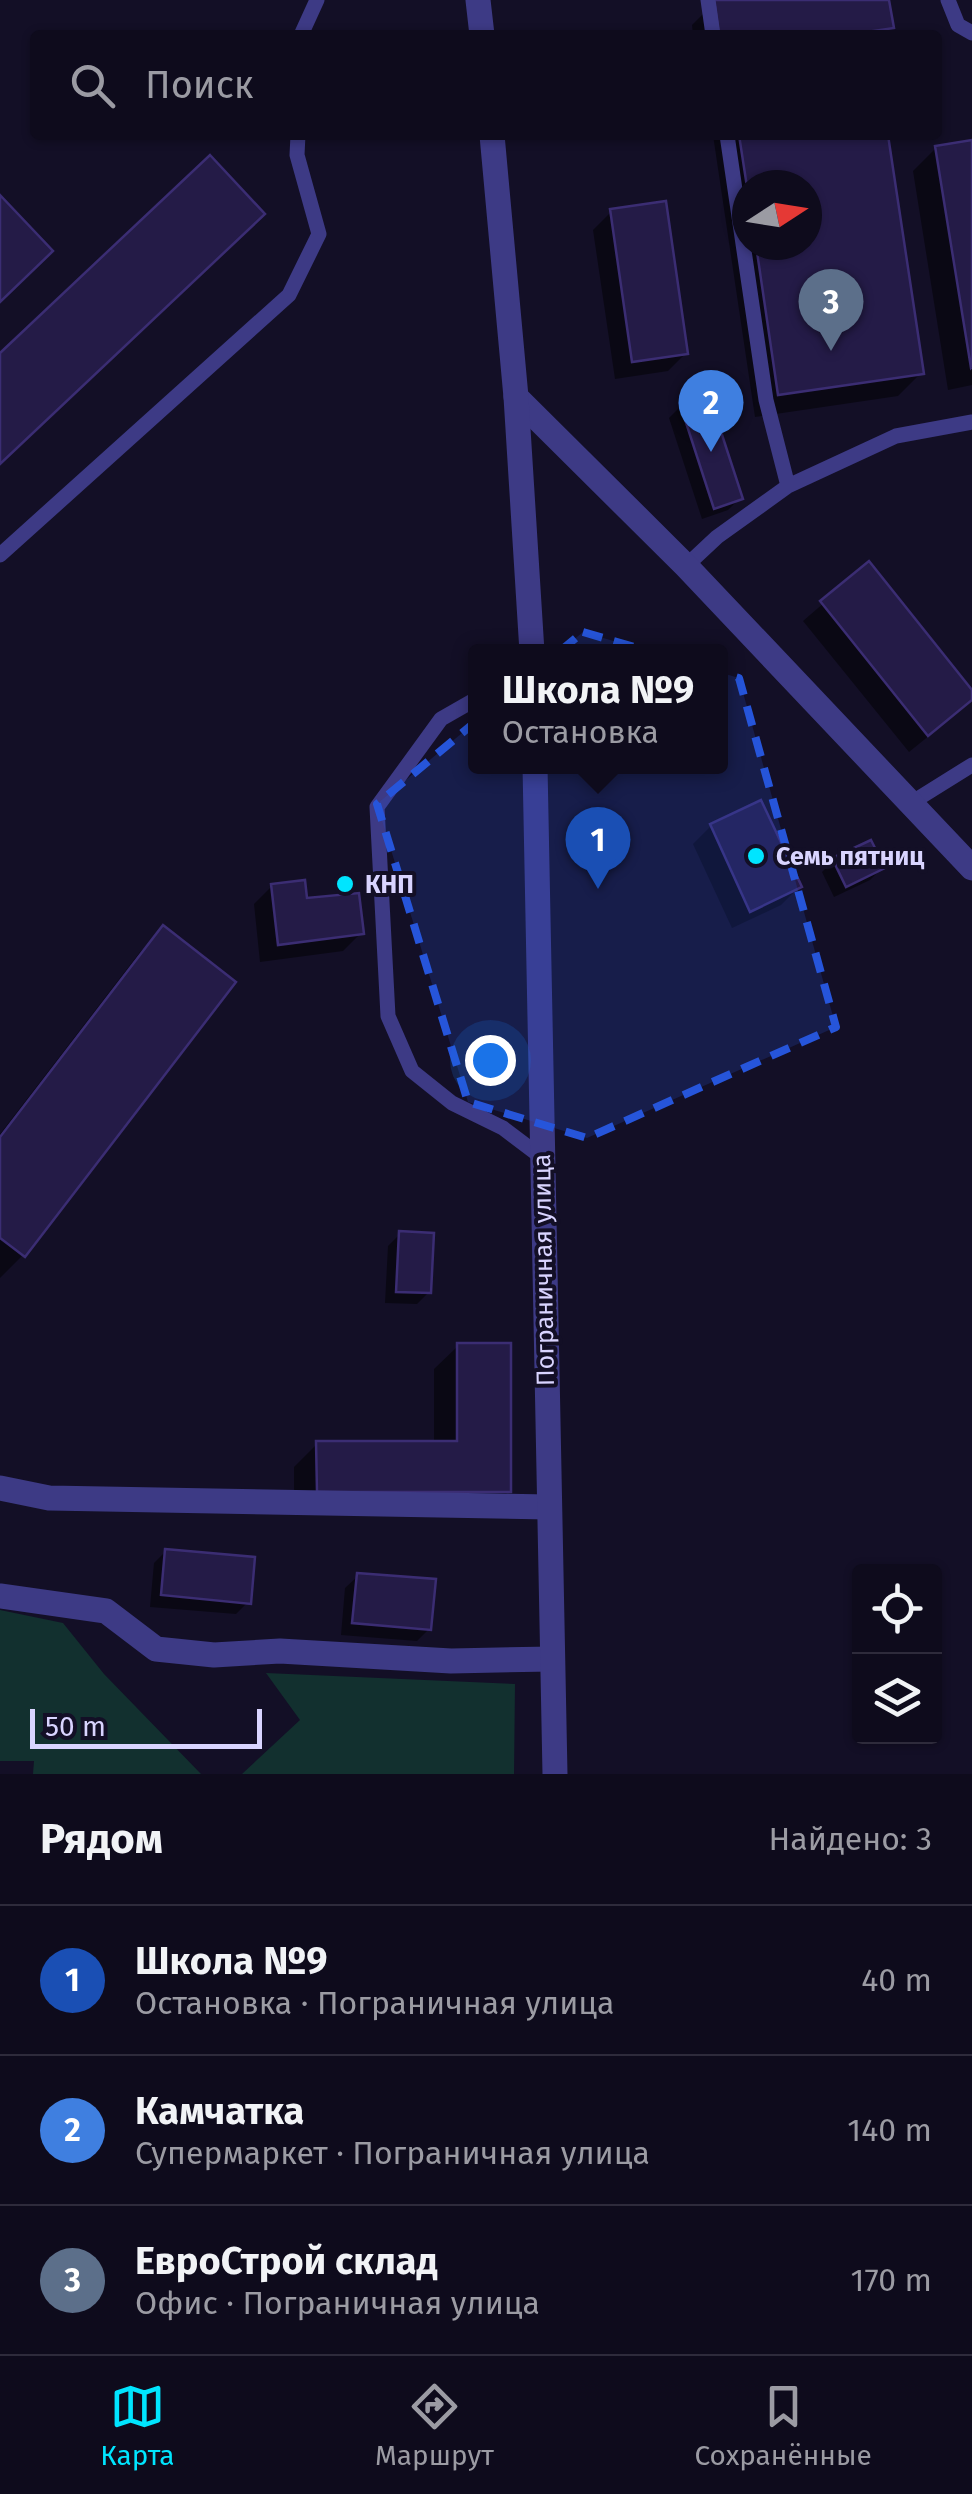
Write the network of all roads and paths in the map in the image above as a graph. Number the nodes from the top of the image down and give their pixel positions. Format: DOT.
graph roads {
  1 [pos="317,0"];
  2 [pos="478,0"];
  3 [pos="708,0"];
  4 [pos="948,0"];
  5 [pos="303,30"];
  6 [pos="481,30"];
  7 [pos="712,30"];
  8 [pos="972,33"];
  9 [pos="298,140"];
  10 [pos="492,140"];
  11 [pos="729,140"];
  12 [pos="516,397"];
  13 [pos="972,422"];
  14 [pos="788,486"];
  15 [pos="0,555"];
  16 [pos="686,566"];
  17 [pos="531,644"];
  18 [pos="468,704"];
  19 [pos="972,765"];
  20 [pos="535,774"];
  21 [pos="912,803"];
  22 [pos="972,868"];
  23 [pos="540,1156"];
  24 [pos="0,1488"];
  25 [pos="549,1507"];
  26 [pos="0,1596"];
  27 [pos="552,1659"];
  28 [pos="555,1774"];
  1 -- 5 [label="lane"];
  2 -- 6 [label="street"];
  3 -- 7 [label="lane"];
  4 -- 8 [label="lane"];
  9 -- 15 [label="lane"];
  10 -- 12 [label="street"];
  11 -- 14 [label="lane"];
  12 -- 16 [label="street"];
  12 -- 17 [label="street"];
  13 -- 14 [label="lane"];
  14 -- 16 [label="lane"];
  16 -- 21 [label="street"];
  18 -- 23 [label="lane"];
  19 -- 21 [label="lane"];
  20 -- 23 [label="street, Пограничная улица"];
  21 -- 22 [label="street"];
  23 -- 25 [label="street, Пограничная улица"];
  24 -- 25 [label="street"];
  25 -- 27 [label="street, Пограничная улица"];
  26 -- 27 [label="street"];
  27 -- 28 [label="street, Пограничная улица"];
}
